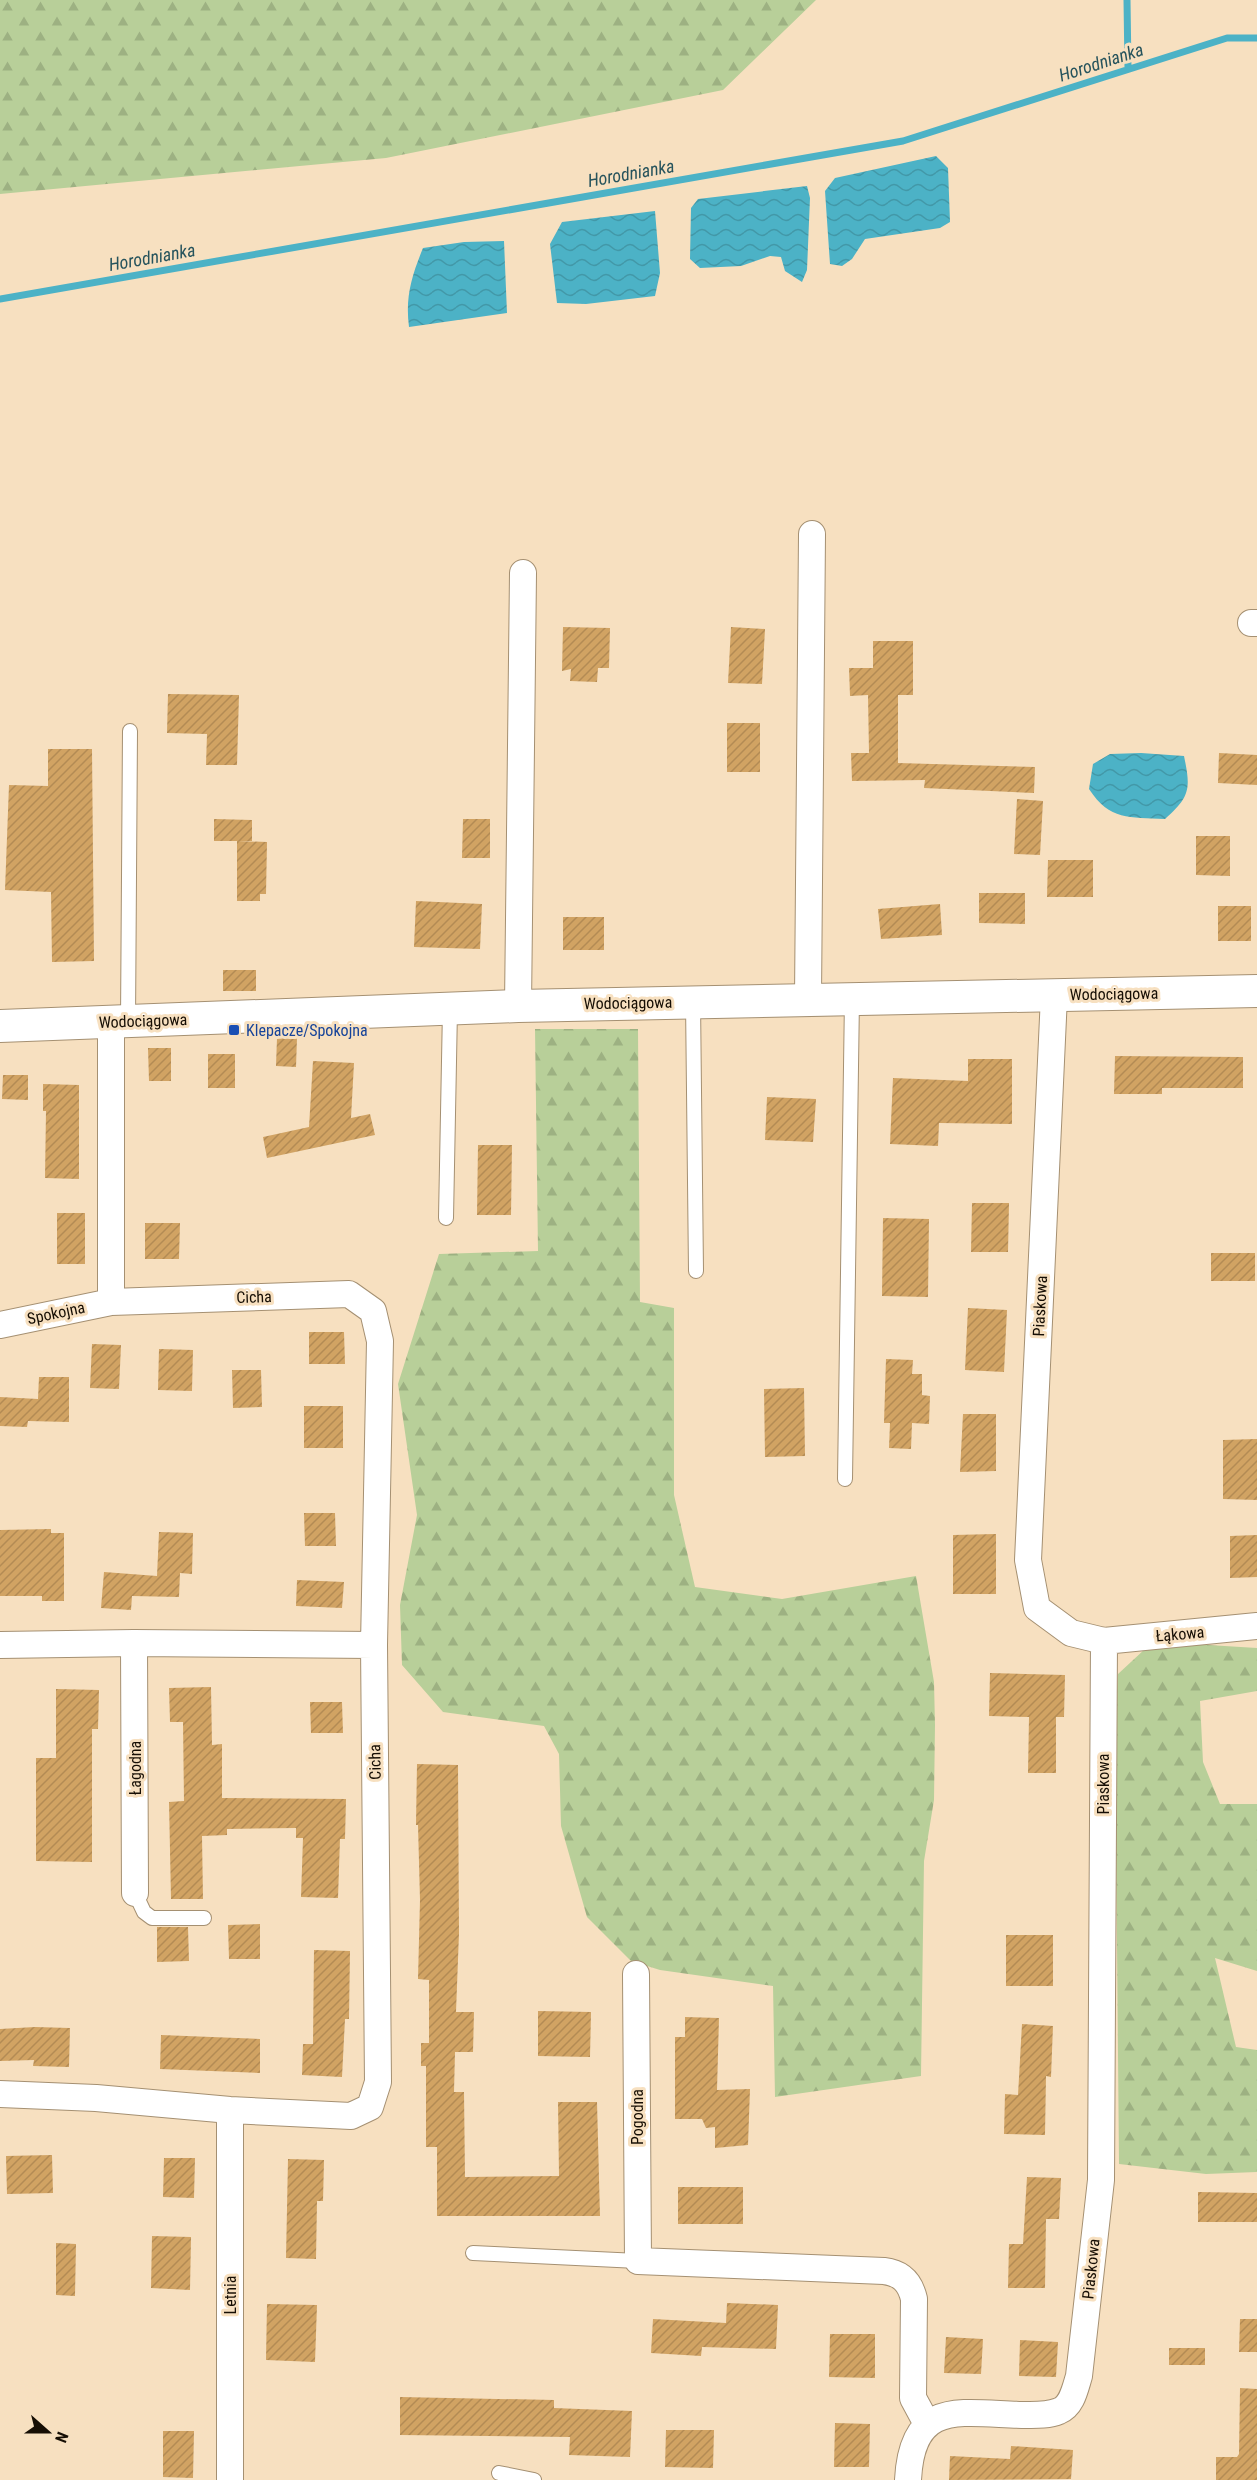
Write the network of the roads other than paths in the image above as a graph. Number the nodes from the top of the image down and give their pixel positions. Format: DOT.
graph roads {
  1 [pos="812,534"];
  2 [pos="524,573"];
  3 [pos="130,730"];
  4 [pos="1257,991"];
  5 [pos="1054,996"];
  6 [pos="808,998"];
  7 [pos="852,998"];
  8 [pos="693,1001"];
  9 [pos="518,1006"];
  10 [pos="450,1009"];
  11 [pos="120,1022"];
  12 [pos="0,1026"];
  13 [pos="446,1218"];
  14 [pos="696,1271"];
  15 [pos="111,1302"];
  16 [pos="0,1324"];
  17 [pos="845,1479"];
  18 [pos="1257,1626"];
  19 [pos="1104,1641"];
  20 [pos="134,1643"];
  21 [pos="374,1645"];
  22 [pos="0,1646"];
  23 [pos="135,1893"];
  24 [pos="204,1918"];
  25 [pos="636,1974"];
  26 [pos="0,2094"];
  27 [pos="230,2110"];
  28 [pos="473,2253"];
  29 [pos="638,2261"];
  30 [pos="927,2424"];
  31 [pos="499,2473"];
  32 [pos="230,2480"];
  33 [pos="534,2480"];
  34 [pos="908,2480"];
  1 -- 6 [label="street"];
  2 -- 9 [label="street"];
  3 -- 11 [label="lane"];
  4 -- 5 [label="street, Wodociągowa"];
  5 -- 7 [label="street, Wodociągowa"];
  5 -- 19 [label="street, Piaskowa"];
  6 -- 7 [label="street, Wodociągowa"];
  6 -- 8 [label="street, Wodociągowa"];
  7 -- 17 [label="lane"];
  8 -- 9 [label="street, Wodociągowa"];
  8 -- 14 [label="lane"];
  9 -- 10 [label="street, Wodociągowa"];
  10 -- 11 [label="street, Wodociągowa"];
  10 -- 13 [label="lane"];
  11 -- 12 [label="street, Wodociągowa"];
  11 -- 15 [label="street"];
  15 -- 16 [label="street, Spokojna"];
  15 -- 21 [label="street, Cicha"];
  18 -- 19 [label="street, Łąkowa"];
  19 -- 30 [label="street, Piaskowa"];
  20 -- 21 [label="street"];
  20 -- 22 [label="street"];
  20 -- 23 [label="street, Łagodna"];
  21 -- 27 [label="street, Cicha"];
  23 -- 24 [label="lane"];
  25 -- 29 [label="street, Pogodna"];
  26 -- 27 [label="street, Cicha"];
  27 -- 32 [label="street, Letnia"];
  28 -- 29 [label="lane"];
  29 -- 30 [label="street"];
  30 -- 34 [label="street"];
  31 -- 33 [label="lane"];
}
